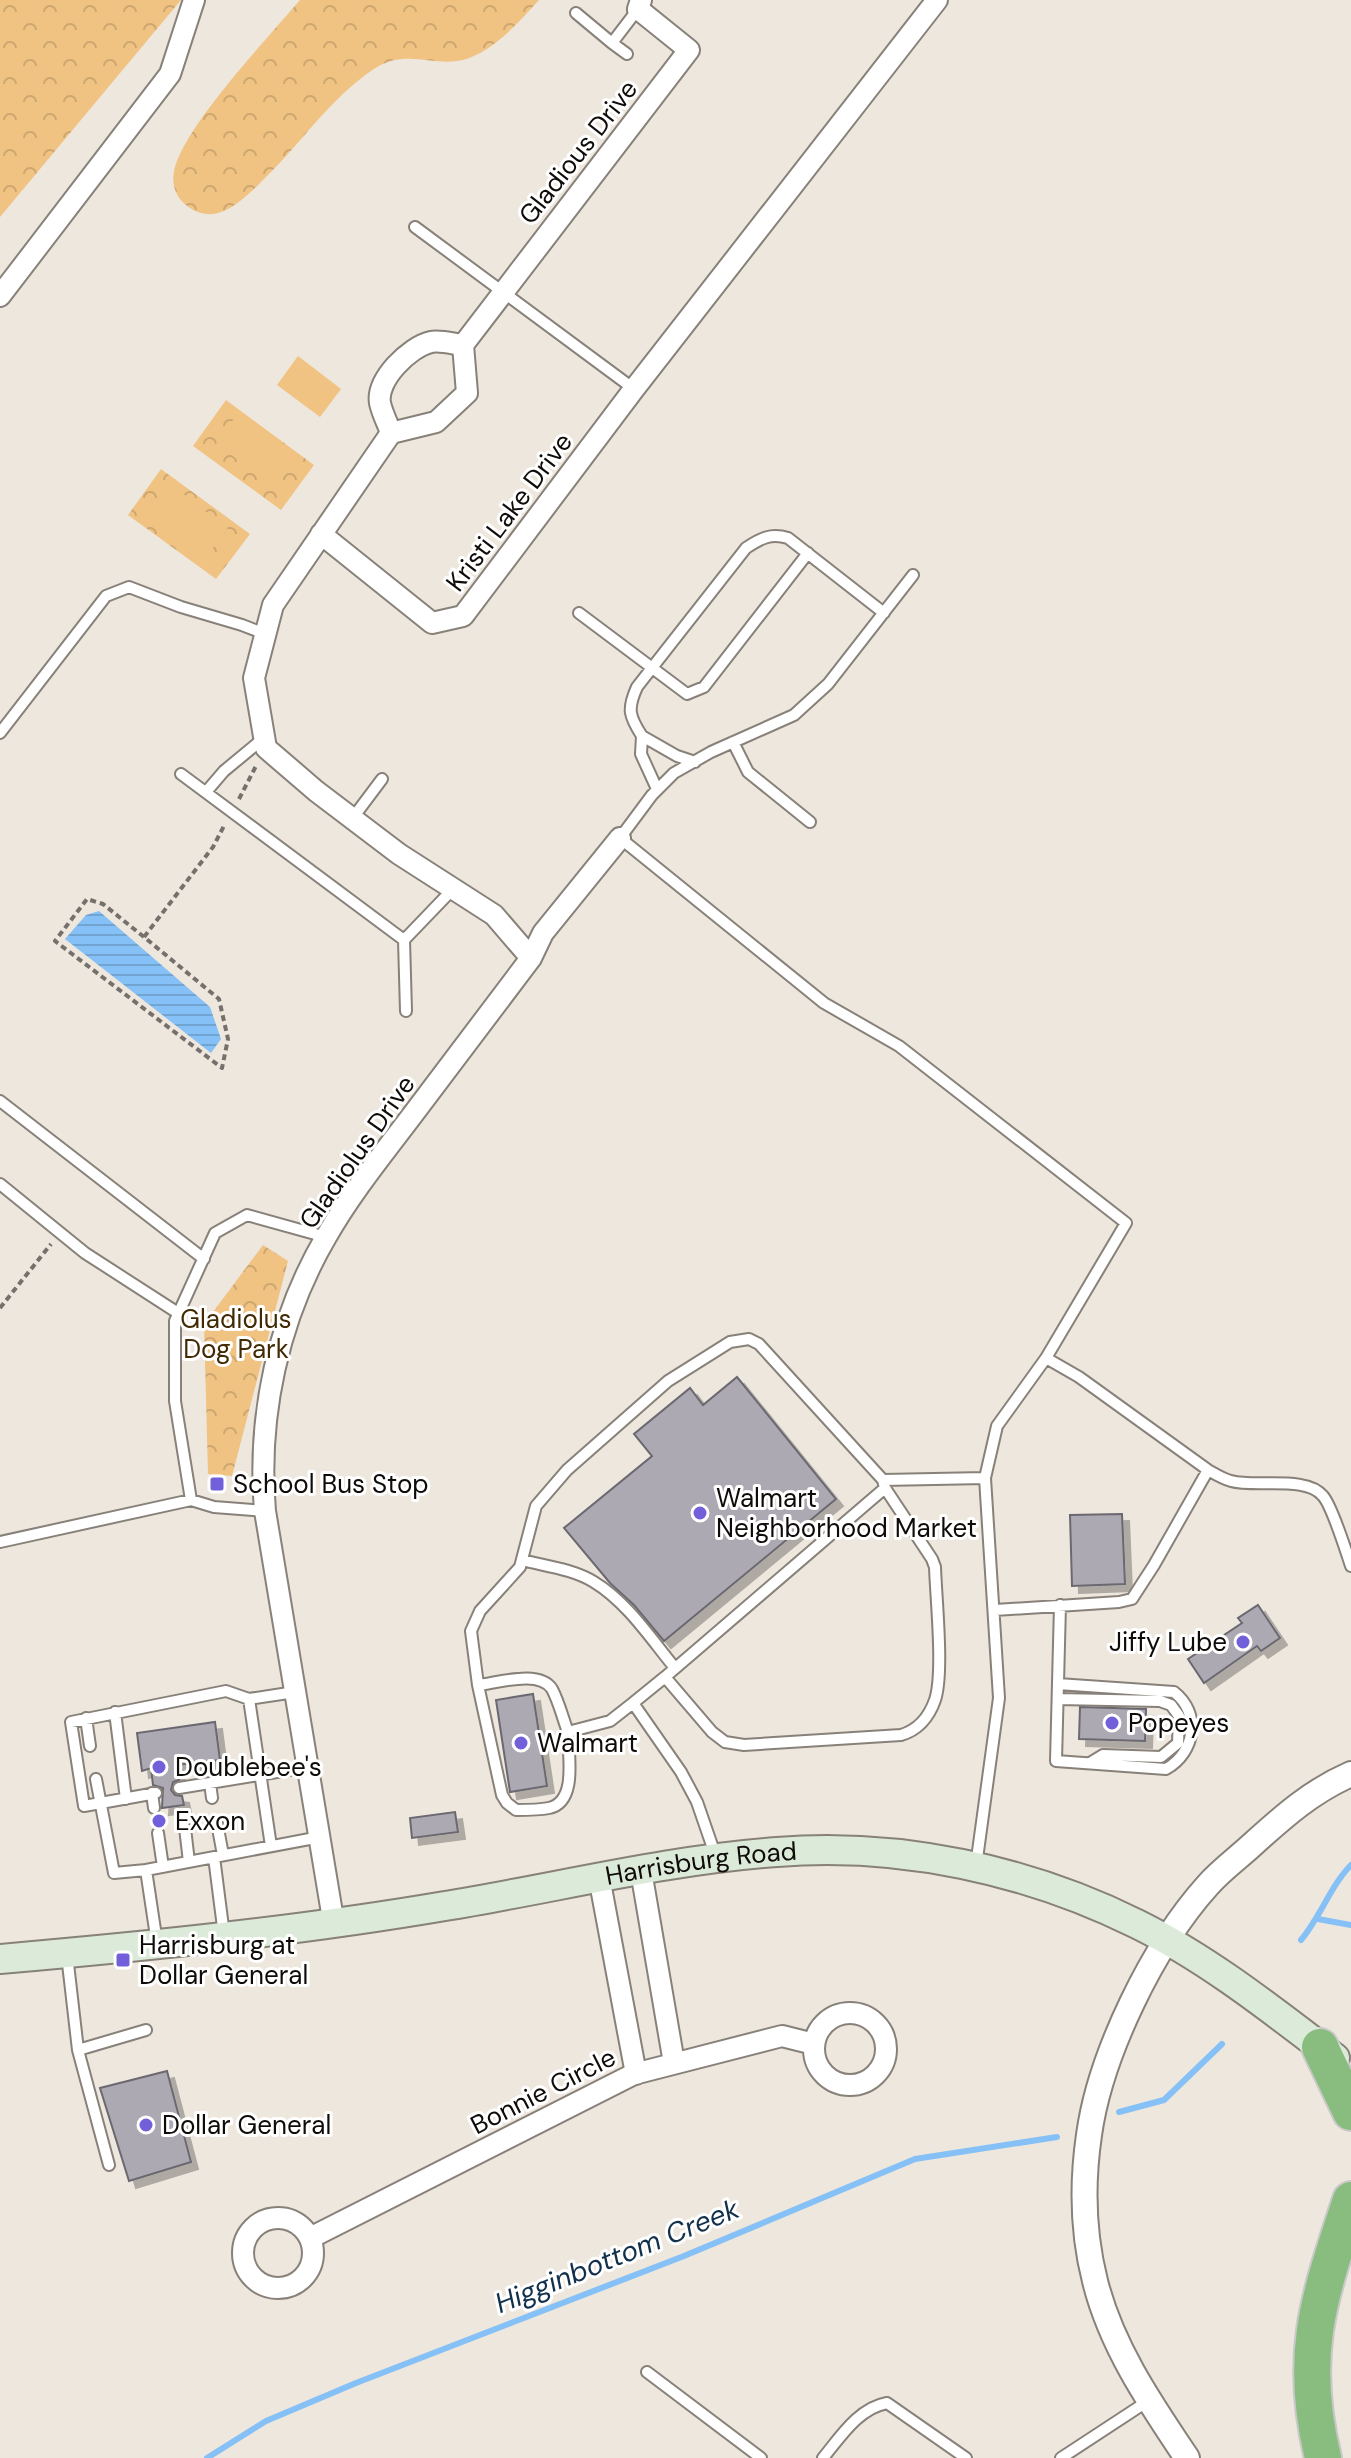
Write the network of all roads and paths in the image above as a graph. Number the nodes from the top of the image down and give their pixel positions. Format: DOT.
graph roads {
  1 [pos="194,0"];
  2 [pos="937,0"];
  3 [pos="640,4"];
  4 [pos="576,13"];
  5 [pos="612,43"];
  6 [pos="627,54"];
  7 [pos="415,227"];
  8 [pos="503,292"];
  9 [pos="0,296"];
  10 [pos="463,345"];
  11 [pos="634,389"];
  12 [pos="391,433"];
  13 [pos="321,534"];
  14 [pos="808,553"];
  15 [pos="913,575"];
  16 [pos="579,613"];
  17 [pos="884,613"];
  18 [pos="266,635"];
  19 [pos="652,668"];
  20 [pos="0,733"];
  21 [pos="642,736"];
  22 [pos="733,742"];
  23 [pos="265,743"];
  24 [pos="695,762"];
  25 [pos="181,774"];
  26 [pos="382,779"];
  27 [pos="657,789"];
  28 [pos="206,792"];
  29 [pos="232,811"];
  30 [pos="352,819"];
  31 [pos="810,822"];
  32 [pos="620,838"];
  33 [pos="453,889"];
  34 [pos="144,937"];
  35 [pos="404,940"];
  36 [pos="531,958"];
  37 [pos="406,1011"];
  38 [pos="0,1101"];
  39 [pos="0,1184"];
  40 [pos="60,1233"];
  41 [pos="326,1237"];
  42 [pos="204,1259"];
  43 [pos="0,1308"];
  44 [pos="178,1313"];
  45 [pos="1046,1358"];
  46 [pos="1208,1470"];
  47 [pos="985,1478"];
  48 [pos="884,1484"];
  49 [pos="191,1500"];
  50 [pos="265,1511"];
  51 [pos="0,1542"];
  52 [pos="522,1560"];
  53 [pos="1351,1566"];
  54 [pos="1060,1605"];
  55 [pos="995,1610"];
  56 [pos="675,1668"];
  57 [pos="665,1677"];
  58 [pos="1058,1684"];
  59 [pos="478,1685"];
  60 [pos="295,1692"];
  61 [pos="249,1699"];
  62 [pos="1058,1699"];
  63 [pos="633,1703"];
  64 [pos="115,1712"];
  65 [pos="86,1718"];
  66 [pos="568,1732"];
  67 [pos="90,1746"];
  68 [pos="1090,1763"];
  69 [pos="308,1767"];
  70 [pos="261,1774"];
  71 [pos="1351,1774"];
  72 [pos="96,1779"];
  73 [pos="210,1783"];
  74 [pos="179,1788"];
  75 [pos="212,1798"];
  76 [pos="126,1799"];
  77 [pos="101,1804"];
  78 [pos="154,1808"];
  79 [pos="217,1823"];
  80 [pos="185,1828"];
  81 [pos="158,1833"];
  82 [pos="320,1837"];
  83 [pos="271,1846"];
  84 [pos="218,1856"];
  85 [pos="716,1859"];
  86 [pos="189,1862"];
  87 [pos="163,1867"];
  88 [pos="976,1868"];
  89 [pos="146,1870"];
  90 [pos="641,1871"];
  91 [pos="599,1877"];
  92 [pos="334,1925"];
  93 [pos="225,1936"];
  94 [pos="1167,1940"];
  95 [pos="157,1945"];
  96 [pos="67,1953"];
  97 [pos="0,1959"];
  98 [pos="146,2030"];
  99 [pos="814,2044"];
  100 [pos="1336,2048"];
  101 [pos="78,2050"];
  102 [pos="674,2063"];
  103 [pos="1351,2070"];
  104 [pos="636,2074"];
  105 [pos="1351,2112"];
  106 [pos="109,2165"];
  107 [pos="1351,2200"];
  108 [pos="310,2238"];
  109 [pos="647,2372"];
  110 [pos="1148,2401"];
  111 [pos="761,2458"];
  112 [pos="823,2458"];
  113 [pos="966,2458"];
  114 [pos="1061,2458"];
  115 [pos="1187,2458"];
  116 [pos="1323,2458"];
  1 -- 9 [label="street"];
  2 -- 11 [label="street, Kristi Lake Drive"];
  3 -- 5 [label="lane"];
  3 -- 8 [label="street, Gladious Drive"];
  4 -- 5 [label="lane"];
  5 -- 6 [label="lane"];
  7 -- 8 [label="lane"];
  8 -- 10 [label="street, Gladious Drive"];
  8 -- 11 [label="lane"];
  10 -- 12 [label="street"];
  10 -- 12 [label="street"];
  11 -- 13 [label="street, Kristi Lake Drive"];
  12 -- 13 [label="street"];
  13 -- 18 [label="street"];
  14 -- 17 [label="lane"];
  14 -- 19 [label="lane"];
  14 -- 19 [label="lane"];
  15 -- 17 [label="lane"];
  16 -- 19 [label="lane"];
  17 -- 22 [label="lane"];
  18 -- 20 [label="lane"];
  18 -- 23 [label="street"];
  19 -- 21 [label="lane"];
  21 -- 24 [label="lane"];
  21 -- 27 [label="lane"];
  22 -- 24 [label="lane"];
  22 -- 31 [label="lane"];
  23 -- 28 [label="lane"];
  23 -- 29 [label="path"];
  23 -- 30 [label="street"];
  24 -- 27 [label="lane"];
  25 -- 28 [label="lane"];
  26 -- 30 [label="lane"];
  27 -- 32 [label="lane"];
  28 -- 29 [label="lane"];
  29 -- 34 [label="path"];
  29 -- 35 [label="lane"];
  30 -- 33 [label="street"];
  32 -- 36 [label="street, Gladiolus Drive"];
  32 -- 45 [label="lane"];
  33 -- 35 [label="lane"];
  33 -- 36 [label="street"];
  34 -- 34 [label="path"];
  35 -- 37 [label="lane"];
  36 -- 41 [label="street, Gladiolus Drive"];
  38 -- 42 [label="lane"];
  39 -- 40 [label="lane"];
  40 -- 43 [label="path"];
  40 -- 44 [label="lane"];
  41 -- 42 [label="lane"];
  41 -- 50 [label="street, Gladiolus Drive"];
  42 -- 44 [label="lane"];
  44 -- 49 [label="lane"];
  45 -- 46 [label="lane"];
  45 -- 47 [label="lane"];
  46 -- 53 [label="lane"];
  46 -- 54 [label="lane"];
  47 -- 48 [label="lane"];
  47 -- 55 [label="lane"];
  48 -- 52 [label="lane"];
  48 -- 56 [label="lane"];
  48 -- 57 [label="lane"];
  49 -- 50 [label="lane"];
  49 -- 51 [label="lane"];
  50 -- 60 [label="street, Gladiolus Drive"];
  52 -- 56 [label="lane"];
  52 -- 59 [label="lane"];
  54 -- 55 [label="lane"];
  54 -- 58 [label="lane"];
  55 -- 88 [label="lane"];
  56 -- 57 [label="lane"];
  57 -- 63 [label="lane"];
  58 -- 62 [label="lane"];
  58 -- 68 [label="lane"];
  59 -- 66 [label="lane"];
  59 -- 66 [label="lane"];
  60 -- 61 [label="lane"];
  60 -- 69 [label="street, Gladiolus Drive"];
  61 -- 64 [label="lane"];
  61 -- 70 [label="lane"];
  62 -- 68 [label="lane"];
  62 -- 68 [label="lane"];
  63 -- 66 [label="lane"];
  63 -- 85 [label="lane"];
  64 -- 65 [label="lane"];
  64 -- 76 [label="lane"];
  65 -- 67 [label="lane"];
  65 -- 77 [label="lane"];
  69 -- 70 [label="lane"];
  69 -- 82 [label="street, Gladiolus Drive"];
  70 -- 73 [label="lane"];
  70 -- 83 [label="lane"];
  71 -- 94 [label="street"];
  72 -- 77 [label="lane"];
  73 -- 74 [label="lane"];
  73 -- 75 [label="lane"];
  76 -- 77 [label="lane"];
  76 -- 78 [label="lane"];
  77 -- 89 [label="lane"];
  79 -- 84 [label="lane"];
  80 -- 86 [label="lane"];
  81 -- 87 [label="lane"];
  82 -- 83 [label="lane"];
  82 -- 92 [label="street, Gladiolus Drive"];
  83 -- 84 [label="lane"];
  84 -- 86 [label="lane"];
  84 -- 93 [label="lane"];
  85 -- 88 [label="main road, Harrisburg Road"];
  85 -- 90 [label="main road, Harrisburg Road"];
  86 -- 87 [label="lane"];
  87 -- 89 [label="lane"];
  88 -- 94 [label="main road, Harrisburg Road"];
  89 -- 95 [label="lane"];
  90 -- 91 [label="main road, Harrisburg Road"];
  90 -- 102 [label="street"];
  91 -- 92 [label="main road, Harrisburg Road"];
  91 -- 104 [label="street"];
  92 -- 93 [label="main road, Harrisburg Road"];
  93 -- 95 [label="main road, Harrisburg Road"];
  94 -- 100 [label="main road, Harrisburg Road"];
  94 -- 110 [label="street"];
  95 -- 96 [label="main road, Harrisburg Road"];
  96 -- 97 [label="main road, Harrisburg Road"];
  96 -- 101 [label="lane"];
  98 -- 101 [label="lane"];
  99 -- 102 [label="street, Bonnie Circle"];
  100 -- 103 [label="main road, Harrisburg Road"];
  100 -- 105 [label="highway"];
  101 -- 106 [label="lane"];
  102 -- 104 [label="street, Bonnie Circle"];
  104 -- 108 [label="street, Bonnie Circle"];
  107 -- 116 [label="highway"];
  109 -- 111 [label="lane"];
  110 -- 114 [label="lane"];
  110 -- 115 [label="street"];
  112 -- 113 [label="lane"];
}
